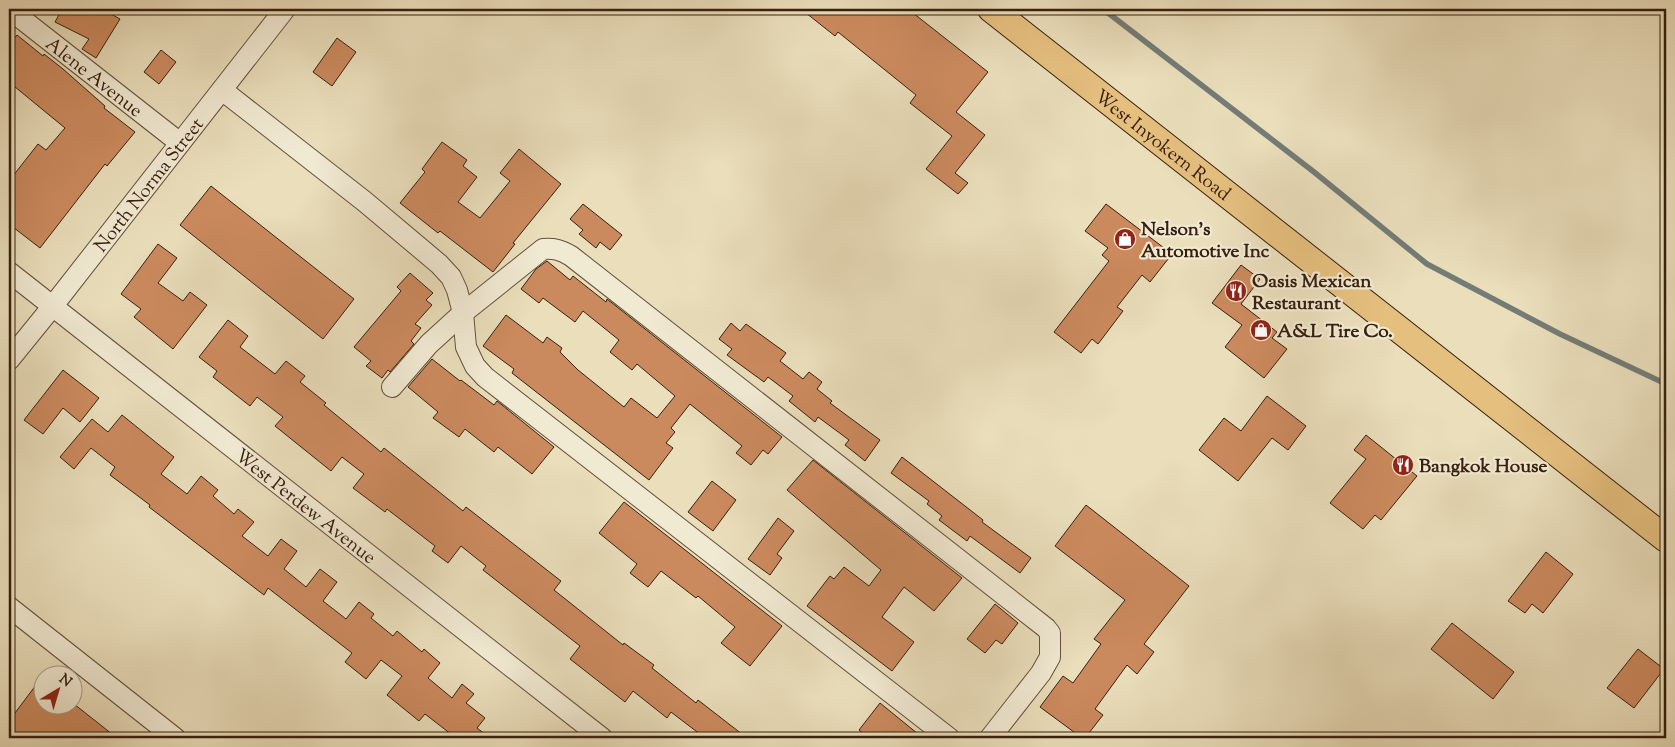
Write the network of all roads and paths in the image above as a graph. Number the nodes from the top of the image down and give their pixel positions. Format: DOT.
graph roads {
  1 [pos="9,9"];
  2 [pos="285,9"];
  3 [pos="991,9"];
  4 [pos="222,90"];
  5 [pos="180,143"];
  6 [pos="9,272"];
  7 [pos="52,307"];
  8 [pos="463,313"];
  9 [pos="9,360"];
  10 [pos="392,386"];
  11 [pos="1666,538"];
  12 [pos="9,607"];
  13 [pos="175,738"];
  14 [pos="602,738"];
  15 [pos="949,738"];
  16 [pos="990,738"];
  1 -- 5 [label="street, Alene Avenue"];
  2 -- 4 [label="street, North Norma Street"];
  3 -- 11 [label="main road, West Inyokern Road"];
  4 -- 5 [label="street, North Norma Street"];
  4 -- 8 [label="street"];
  5 -- 7 [label="street, North Norma Street"];
  6 -- 7 [label="street, West Perdew Avenue"];
  7 -- 9 [label="street, North Norma Street"];
  7 -- 14 [label="street, West Perdew Avenue"];
  8 -- 10 [label="street"];
  8 -- 15 [label="street"];
  8 -- 16 [label="street"];
  12 -- 13 [label="street"];
}
